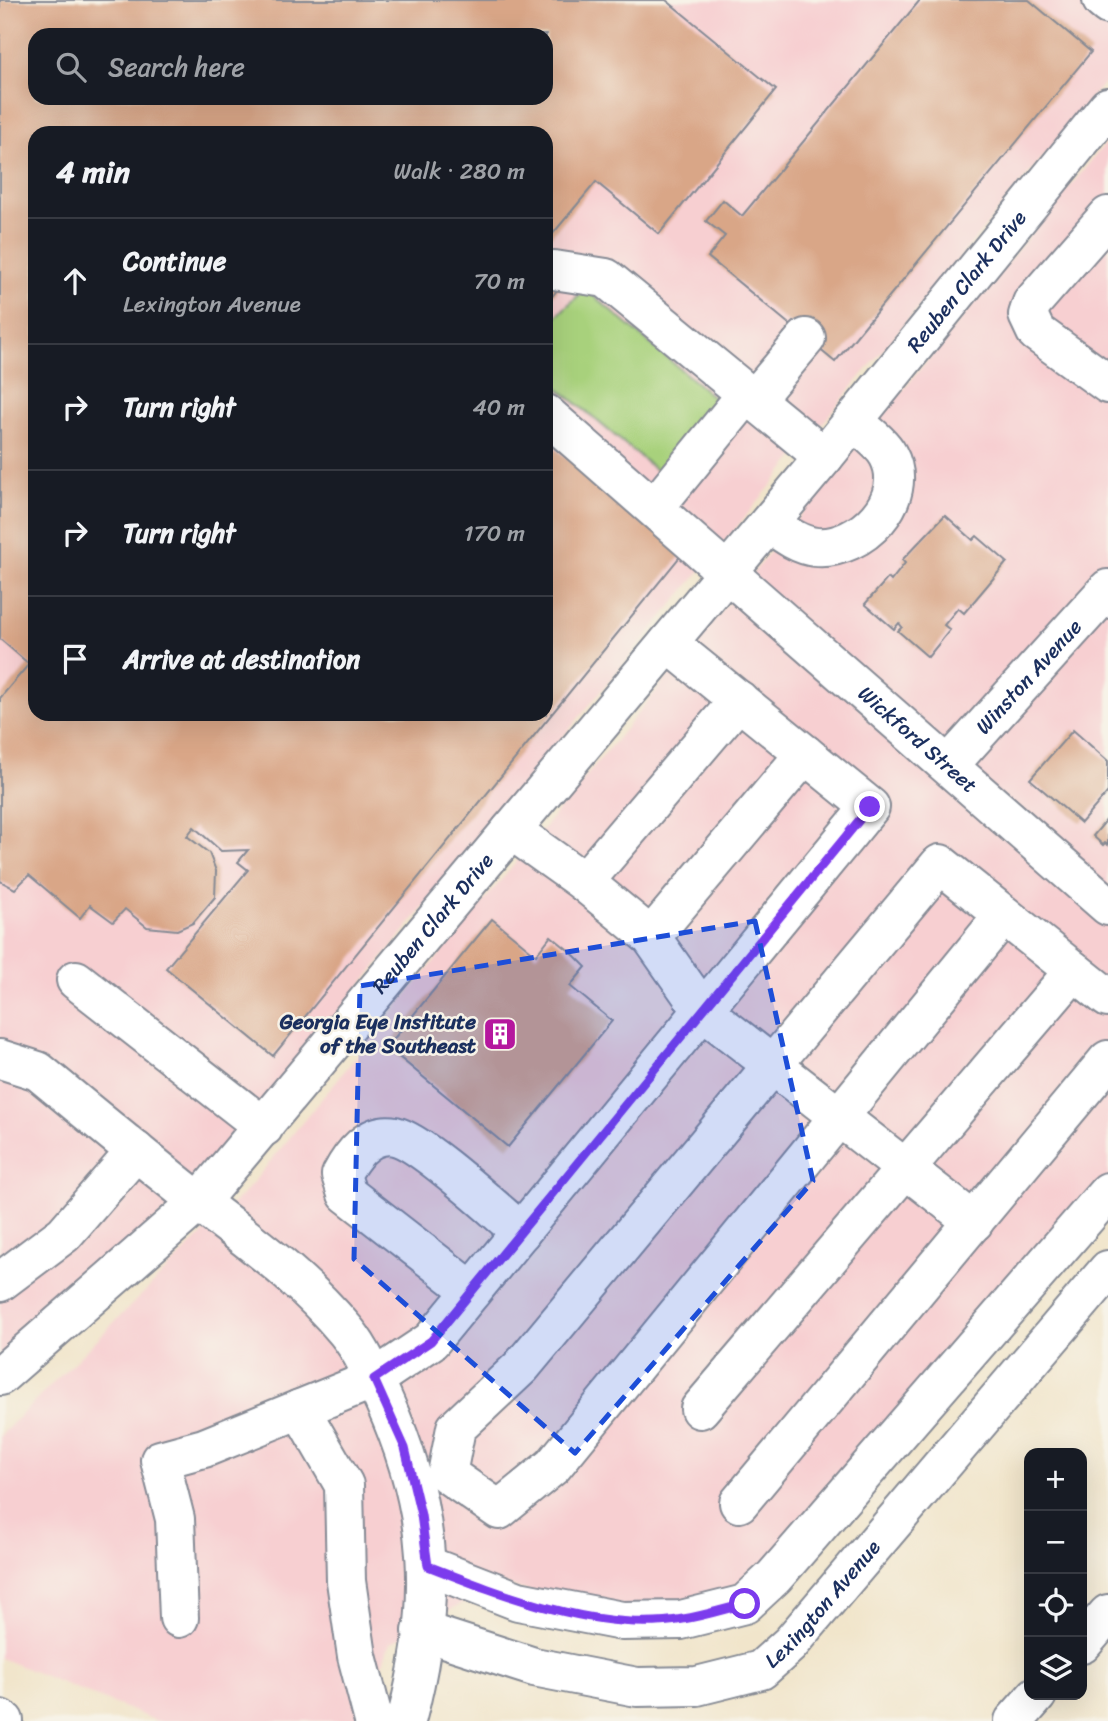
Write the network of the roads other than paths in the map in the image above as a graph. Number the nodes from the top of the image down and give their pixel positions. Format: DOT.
graph roads {
  1 [pos="1102,0"];
  2 [pos="1108,5"];
  3 [pos="1108,107"];
  4 [pos="1108,216"];
  5 [pos="554,270"];
  6 [pos="800,333"];
  7 [pos="1108,384"];
  8 [pos="748,395"];
  9 [pos="553,420"];
  10 [pos="853,421"];
  11 [pos="824,457"];
  12 [pos="655,507"];
  13 [pos="769,523"];
  14 [pos="729,571"];
  15 [pos="1108,589"];
  16 [pos="668,643"];
  17 [pos="739,700"];
  18 [pos="806,754"];
  19 [pos="948,765"];
  20 [pos="511,830"];
  21 [pos="584,882"];
  22 [pos="1108,906"];
  23 [pos="1004,915"];
  24 [pos="651,937"];
  25 [pos="1074,971"];
  26 [pos="76,980"];
  27 [pos="1108,998"];
  28 [pos="703,1011"];
  29 [pos="0,1059"];
  30 [pos="1108,1060"];
  31 [pos="773,1065"];
  32 [pos="839,1116"];
  33 [pos="264,1127"];
  34 [pos="136,1151"];
  35 [pos="905,1168"];
  36 [pos="1108,1192"];
  37 [pos="199,1202"];
  38 [pos="974,1222"];
  39 [pos="521,1232"];
  40 [pos="1108,1270"];
  41 [pos="0,1282"];
  42 [pos="472,1291"];
  43 [pos="0,1376"];
  44 [pos="374,1379"];
  45 [pos="300,1409"];
  46 [pos="699,1409"];
  47 [pos="739,1503"];
  48 [pos="428,1566"];
  49 [pos="774,1577"];
  50 [pos="1108,1614"];
  51 [pos="814,1615"];
  52 [pos="180,1618"];
  53 [pos="422,1632"];
  54 [pos="1087,1638"];
  55 [pos="1033,1700"];
  56 [pos="374,1721"];
  57 [pos="406,1721"];
  58 [pos="1014,1721"];
  1 -- 2 [label="street"];
  3 -- 10 [label="street, Reuben Clark Drive"];
  4 -- 7 [label="street"];
  5 -- 8 [label="street"];
  6 -- 8 [label="street"];
  8 -- 11 [label="street"];
  8 -- 12 [label="street"];
  9 -- 12 [label="street"];
  10 -- 11 [label="street, Reuben Clark Drive"];
  10 -- 13 [label="street"];
  11 -- 13 [label="street, Reuben Clark Drive"];
  12 -- 14 [label="street"];
  13 -- 14 [label="street, Reuben Clark Drive"];
  14 -- 16 [label="street, Reuben Clark Drive"];
  14 -- 19 [label="street, Wickford Street"];
  15 -- 19 [label="street, Winston Avenue"];
  16 -- 17 [label="street"];
  16 -- 20 [label="street, Reuben Clark Drive"];
  17 -- 18 [label="street"];
  17 -- 21 [label="street"];
  18 -- 24 [label="street"];
  18 -- 28 [label="street"];
  19 -- 22 [label="street, Wickford Street"];
  20 -- 21 [label="street"];
  20 -- 33 [label="street, Reuben Clark Drive"];
  21 -- 24 [label="street"];
  23 -- 25 [label="street"];
  23 -- 31 [label="street"];
  23 -- 32 [label="street"];
  24 -- 28 [label="street"];
  25 -- 27 [label="street"];
  25 -- 35 [label="street"];
  26 -- 33 [label="street"];
  28 -- 31 [label="street"];
  28 -- 39 [label="street"];
  29 -- 34 [label="street"];
  30 -- 38 [label="street"];
  31 -- 32 [label="street"];
  31 -- 32 [label="street"];
  32 -- 35 [label="street"];
  33 -- 37 [label="street, Reuben Clark Drive"];
  34 -- 37 [label="street"];
  34 -- 41 [label="street"];
  35 -- 38 [label="street"];
  35 -- 46 [label="street"];
  36 -- 49 [label="street"];
  37 -- 43 [label="street, Reuben Clark Drive"];
  37 -- 44 [label="street"];
  38 -- 47 [label="street"];
  39 -- 42 [label="street"];
  39 -- 42 [label="street"];
  40 -- 51 [label="street, Lexington Avenue"];
  42 -- 44 [label="street"];
  44 -- 45 [label="street"];
  44 -- 48 [label="street"];
  45 -- 52 [label="street"];
  45 -- 56 [label="street"];
  48 -- 49 [label="street"];
  48 -- 53 [label="street"];
  49 -- 51 [label="street"];
  50 -- 54 [label="street"];
  51 -- 53 [label="street, Lexington Avenue"];
  53 -- 57 [label="street"];
  55 -- 58 [label="street"];
}
